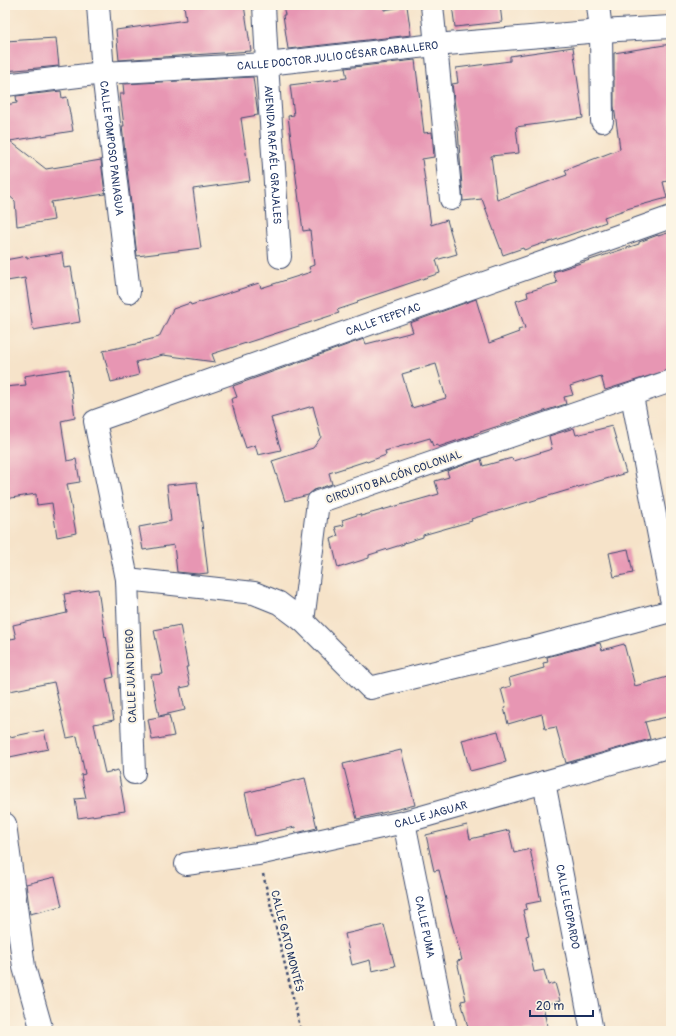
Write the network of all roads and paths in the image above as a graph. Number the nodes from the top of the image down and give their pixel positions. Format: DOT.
graph roads {
  1 [pos="98,5"];
  2 [pos="264,5"];
  3 [pos="432,5"];
  4 [pos="598,5"];
  5 [pos="671,27"];
  6 [pos="601,31"];
  7 [pos="436,45"];
  8 [pos="267,64"];
  9 [pos="103,73"];
  10 [pos="5,85"];
  11 [pos="602,122"];
  12 [pos="451,199"];
  13 [pos="671,217"];
  14 [pos="280,257"];
  15 [pos="129,292"];
  16 [pos="671,382"];
  17 [pos="632,396"];
  18 [pos="95,421"];
  19 [pos="127,579"];
  20 [pos="671,598"];
  21 [pos="671,611"];
  22 [pos="303,621"];
  23 [pos="671,746"];
  24 [pos="134,773"];
  25 [pos="544,782"];
  26 [pos="404,822"];
  27 [pos="5,824"];
  28 [pos="258,854"];
  29 [pos="186,864"];
  30 [pos="42,1031"];
  31 [pos="301,1031"];
  32 [pos="446,1031"];
  33 [pos="592,1031"];
  1 -- 9 [label="street, CALLE POMPOSO PANIAGUA"];
  2 -- 8 [label="street, AVENIDA RAFAÉL GRAJALES"];
  3 -- 7 [label="street"];
  4 -- 6 [label="street"];
  5 -- 6 [label="street, CALLE DOCTOR JULIO CÉSAR CABALLERO"];
  6 -- 7 [label="street, CALLE DOCTOR JULIO CÉSAR CABALLERO"];
  6 -- 11 [label="street"];
  7 -- 8 [label="street, CALLE DOCTOR JULIO CÉSAR CABALLERO"];
  7 -- 12 [label="street"];
  8 -- 9 [label="street, CALLE DOCTOR JULIO CÉSAR CABALLERO"];
  8 -- 14 [label="street, AVENIDA RAFAÉL GRAJALES"];
  9 -- 10 [label="street, CALLE DOCTOR JULIO CÉSAR CABALLERO"];
  9 -- 15 [label="street, CALLE POMPOSO PANIAGUA"];
  13 -- 18 [label="street, CALLE TEPEYAC"];
  16 -- 17 [label="street, CIRCUITO BALCÓN COLONIAL"];
  17 -- 20 [label="street"];
  17 -- 22 [label="street, CIRCUITO BALCÓN COLONIAL"];
  18 -- 19 [label="street, CALLE JUAN DIEGO"];
  19 -- 22 [label="street"];
  19 -- 24 [label="street, CALLE JUAN DIEGO"];
  21 -- 22 [label="street"];
  23 -- 25 [label="street, CALLE JAGUAR"];
  25 -- 26 [label="street, CALLE JAGUAR"];
  25 -- 33 [label="street, CALLE LEOPARDO"];
  26 -- 28 [label="street, CALLE JAGUAR"];
  26 -- 32 [label="street, CALLE PUMA"];
  27 -- 30 [label="street"];
  28 -- 29 [label="street, CALLE JAGUAR"];
  28 -- 31 [label="path, CALLE GATO MONTÉS"];
}
